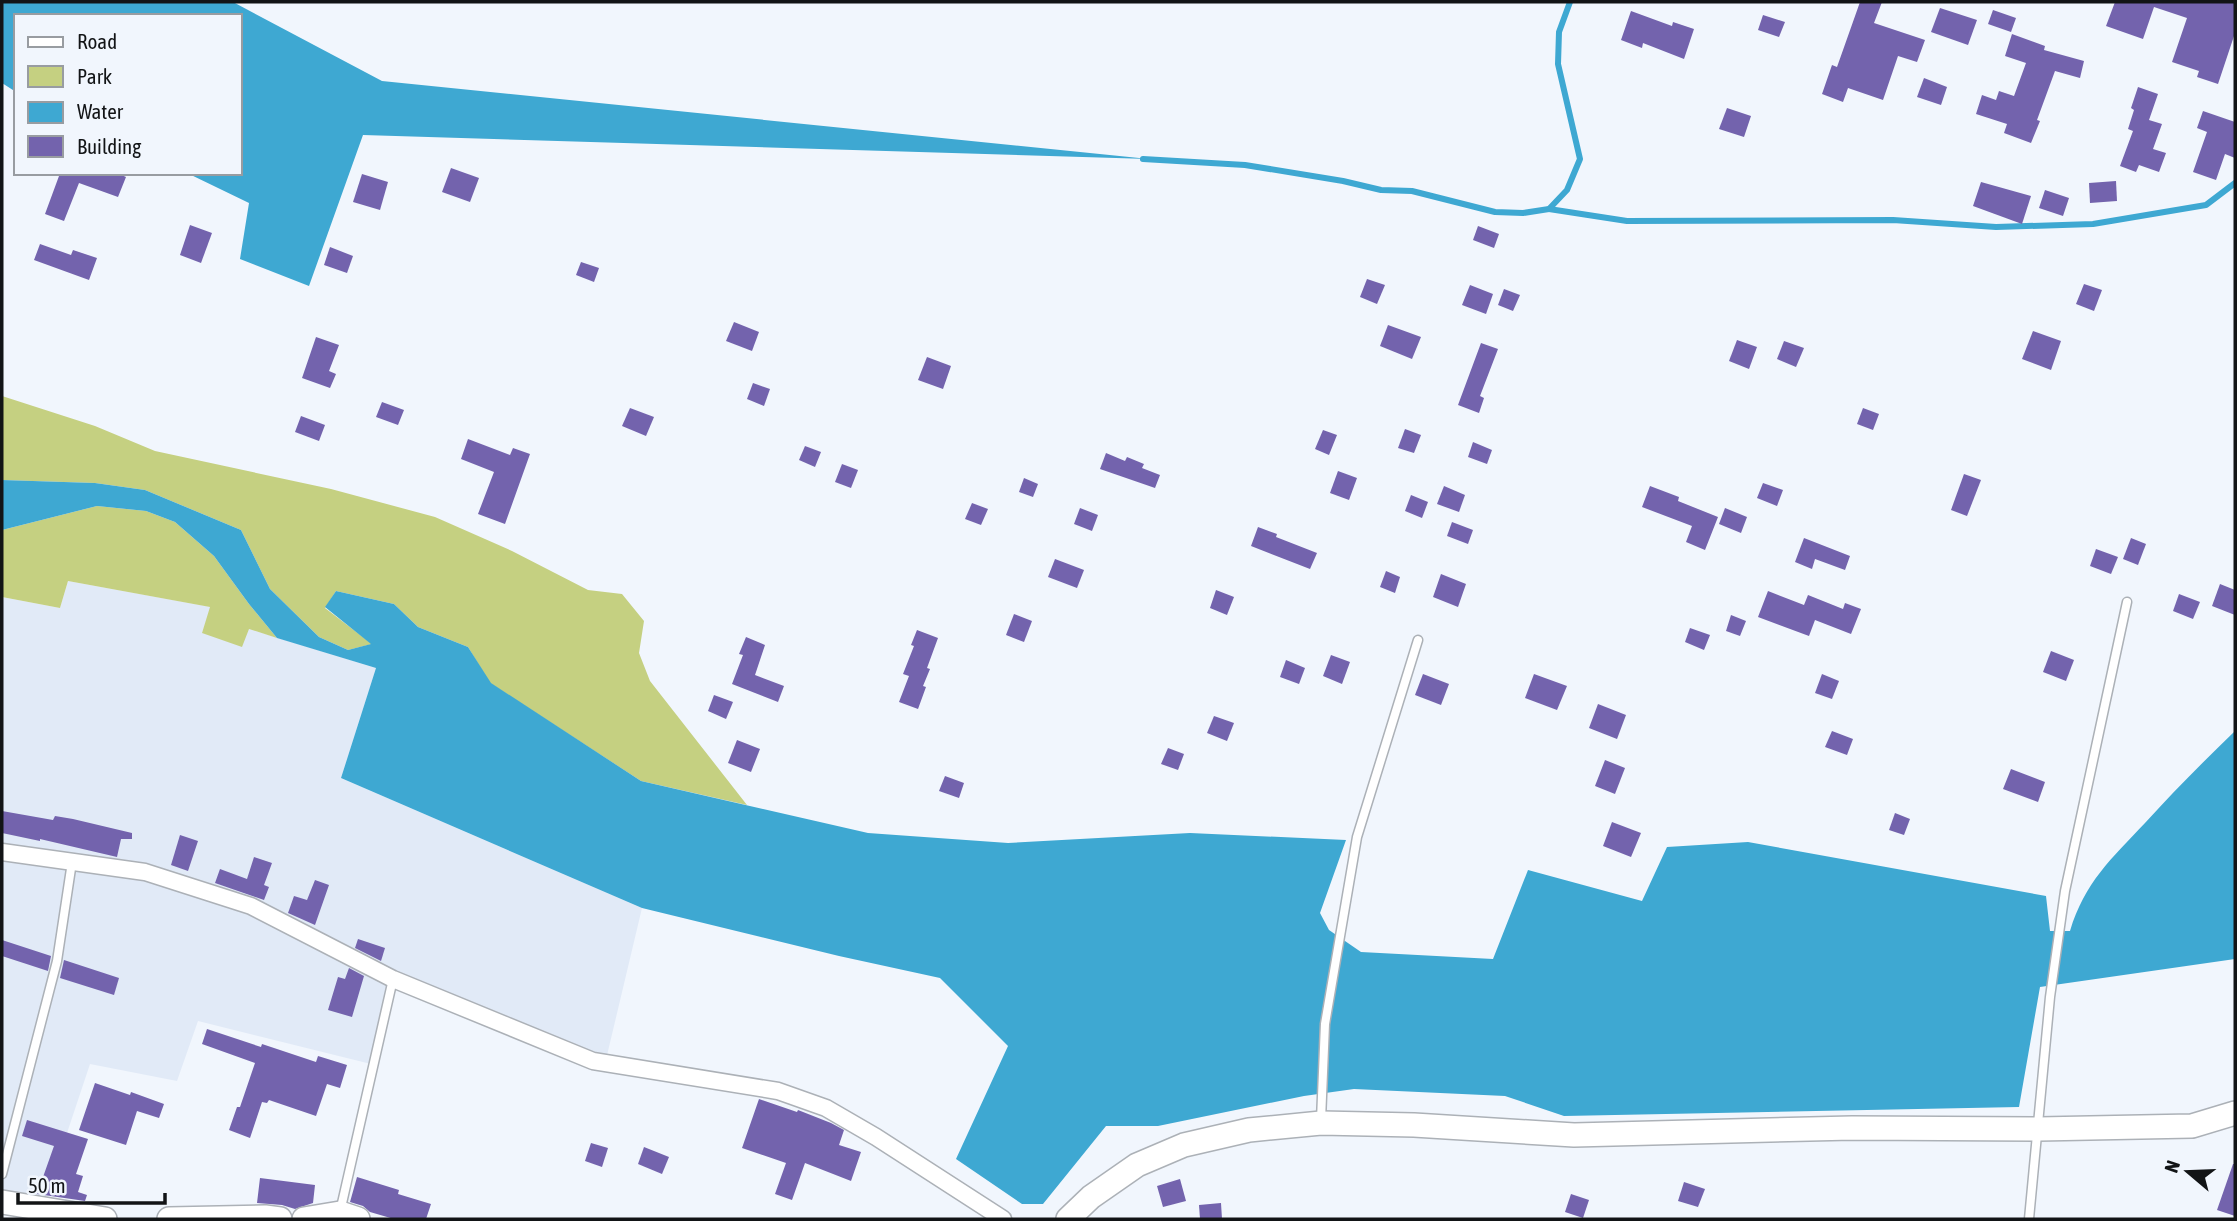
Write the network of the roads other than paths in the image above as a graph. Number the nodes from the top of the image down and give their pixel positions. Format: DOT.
graph roads {
  1 [pos="2127,602"];
  2 [pos="1418,640"];
  3 [pos="2,852"];
  4 [pos="72,862"];
  5 [pos="393,979"];
  6 [pos="2235,1113"];
  7 [pos="1321,1123"];
  8 [pos="2039,1129"];
  9 [pos="2,1174"];
  10 [pos="2,1202"];
  11 [pos="349,1216"];
  12 [pos="105,1219"];
  13 [pos="169,1219"];
  14 [pos="280,1219"];
  15 [pos="304,1219"];
  16 [pos="1003,1219"];
  17 [pos="1068,1219"];
  18 [pos="2029,1219"];
  1 -- 8 [label="lane"];
  2 -- 7 [label="lane"];
  3 -- 4 [label="street"];
  4 -- 5 [label="street"];
  4 -- 9 [label="lane"];
  5 -- 11 [label="lane"];
  5 -- 16 [label="street"];
  6 -- 8 [label="street"];
  7 -- 8 [label="street"];
  7 -- 17 [label="street"];
  8 -- 18 [label="lane"];
  10 -- 12 [label="street"];
  11 -- 15 [label="street"];
  13 -- 14 [label="street"];
}
